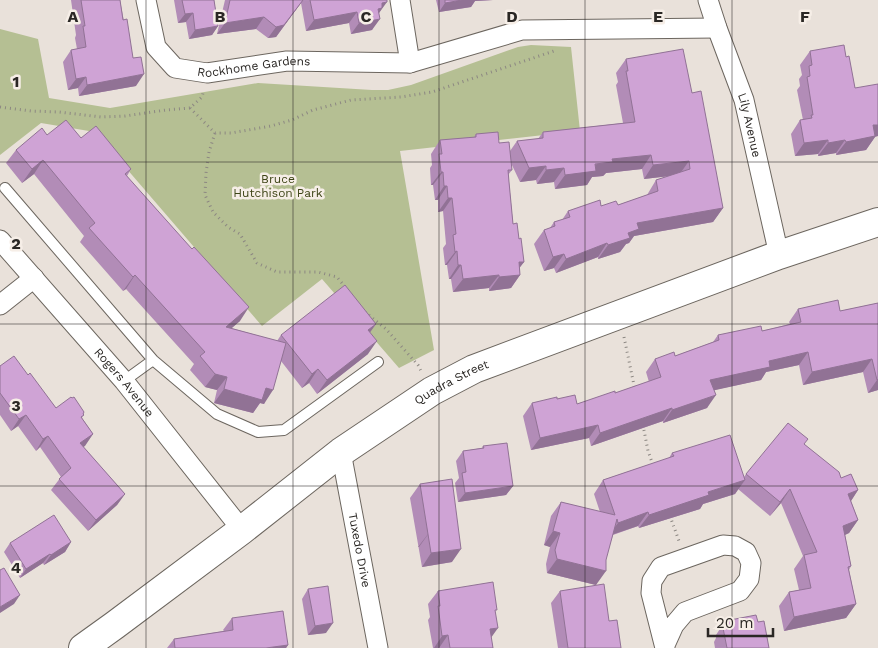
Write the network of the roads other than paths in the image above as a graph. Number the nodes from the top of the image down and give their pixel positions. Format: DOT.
graph roads {
  1 [pos="146,0"];
  2 [pos="400,0"];
  3 [pos="708,0"];
  4 [pos="717,28"];
  5 [pos="410,64"];
  6 [pos="5,188"];
  7 [pos="878,222"];
  8 [pos="0,240"];
  9 [pos="779,255"];
  10 [pos="34,278"];
  11 [pos="0,305"];
  12 [pos="153,360"];
  13 [pos="378,362"];
  14 [pos="124,381"];
  15 [pos="341,452"];
  16 [pos="242,530"];
  17 [pos="665,646"];
  18 [pos="83,648"];
  19 [pos="378,648"];
  1 -- 5 [label="street, Rockhome Gardens"];
  2 -- 5 [label="street"];
  3 -- 4 [label="street, Lily Avenue"];
  4 -- 5 [label="street, Rockhome Gardens"];
  4 -- 9 [label="street, Lily Avenue"];
  6 -- 12 [label="lane"];
  7 -- 9 [label="main road, Quadra Street"];
  8 -- 10 [label="street, Rogers Avenue"];
  9 -- 15 [label="main road, Quadra Street"];
  10 -- 11 [label="street"];
  10 -- 14 [label="street, Rogers Avenue"];
  12 -- 13 [label="lane"];
  12 -- 14 [label="lane"];
  14 -- 16 [label="street, Rogers Avenue"];
  15 -- 16 [label="main road, Quadra Street"];
  15 -- 19 [label="street, Tuxedo Drive"];
  16 -- 18 [label="main road, Quadra Street"];
  17 -- 17 [label="street"];
}
